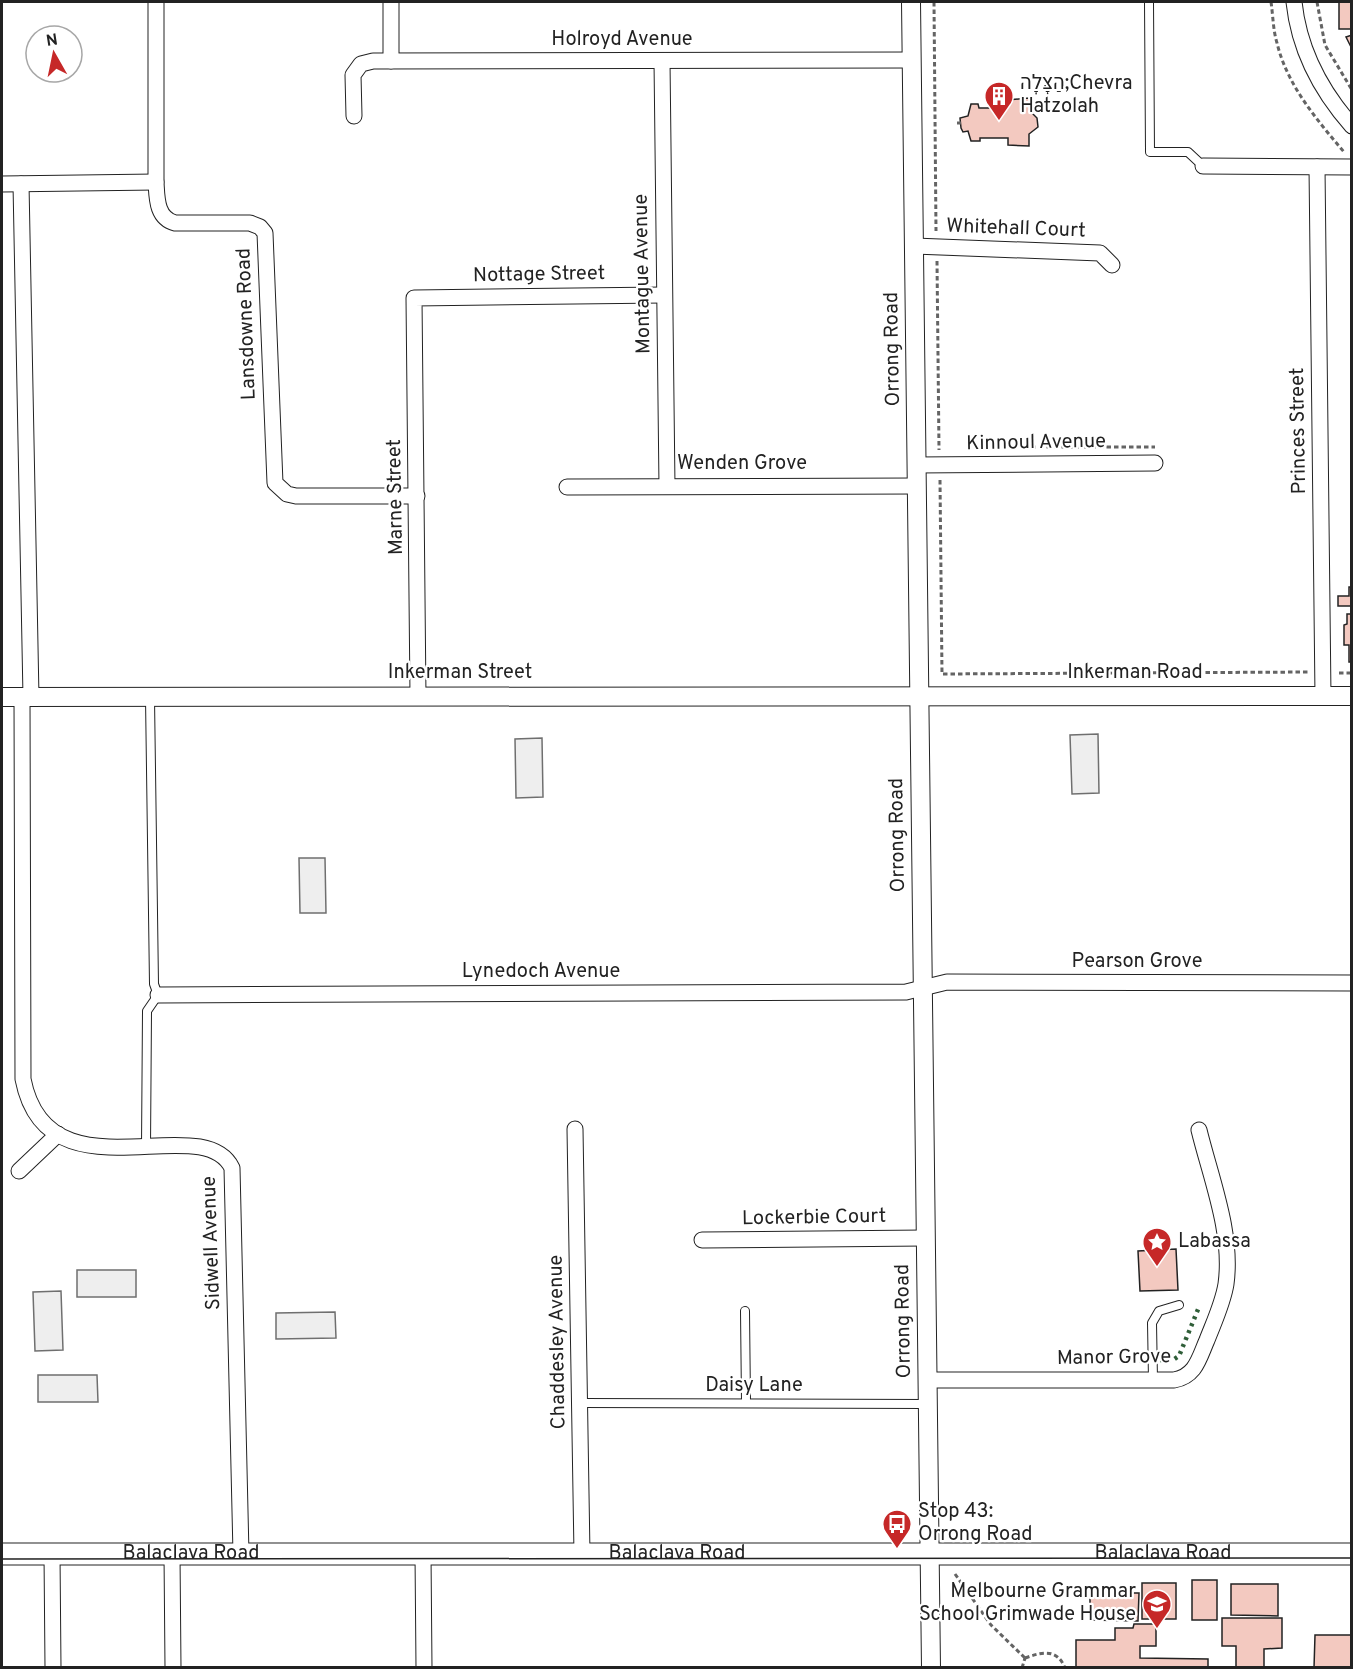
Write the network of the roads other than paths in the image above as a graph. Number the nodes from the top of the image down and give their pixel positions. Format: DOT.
graph roads {
  1 [pos="156,2"];
  2 [pos="390,2"];
  3 [pos="911,2"];
  4 [pos="1149,2"];
  5 [pos="1294,2"];
  6 [pos="912,60"];
  7 [pos="391,61"];
  8 [pos="662,62"];
  9 [pos="354,116"];
  10 [pos="1352,126"];
  11 [pos="1349,160"];
  12 [pos="1203,166"];
  13 [pos="1317,167"];
  14 [pos="156,182"];
  15 [pos="2,184"];
  16 [pos="21,184"];
  17 [pos="914,246"];
  18 [pos="1112,265"];
  19 [pos="664,295"];
  20 [pos="414,298"];
  21 [pos="1155,463"];
  22 [pos="916,465"];
  23 [pos="667,486"];
  24 [pos="917,486"];
  25 [pos="567,487"];
  26 [pos="417,496"];
  27 [pos="919,694"];
  28 [pos="418,696"];
  29 [pos="1323,696"];
  30 [pos="1352,696"];
  31 [pos="2,697"];
  32 [pos="27,697"];
  33 [pos="150,697"];
  34 [pos="1352,983"];
  35 [pos="922,987"];
  36 [pos="158,995"];
  37 [pos="575,1129"];
  38 [pos="1199,1130"];
  39 [pos="58,1134"];
  40 [pos="146,1147"];
  41 [pos="19,1171"];
  42 [pos="925,1238"];
  43 [pos="702,1240"];
  44 [pos="1179,1305"];
  45 [pos="745,1311"];
  46 [pos="928,1380"];
  47 [pos="1153,1380"];
  48 [pos="746,1402"];
  49 [pos="581,1403"];
  50 [pos="928,1404"];
  51 [pos="2,1554"];
  52 [pos="52,1554"];
  53 [pos="172,1554"];
  54 [pos="241,1554"];
  55 [pos="423,1554"];
  56 [pos="582,1554"];
  57 [pos="930,1554"];
  58 [pos="1352,1554"];
  59 [pos="53,1668"];
  60 [pos="172,1668"];
  61 [pos="424,1668"];
  62 [pos="931,1668"];
  1 -- 14 [label="street, Lansdowne Road"];
  2 -- 7 [label="street"];
  3 -- 6 [label="street, Orrong Road"];
  4 -- 12 [label="lane"];
  5 -- 10 [label="street"];
  6 -- 8 [label="street, Holroyd Avenue"];
  6 -- 17 [label="street, Orrong Road"];
  7 -- 8 [label="street, Holroyd Avenue"];
  7 -- 9 [label="street, Holroyd Avenue"];
  8 -- 19 [label="street, Montague Avenue"];
  11 -- 13 [label="street"];
  12 -- 13 [label="street"];
  13 -- 29 [label="street, Princes Street"];
  14 -- 16 [label="street"];
  14 -- 26 [label="street, Lansdowne Road"];
  15 -- 16 [label="street"];
  16 -- 32 [label="street, Sidwell Avenue"];
  17 -- 18 [label="street, Whitehall Court"];
  17 -- 22 [label="street, Orrong Road"];
  19 -- 20 [label="street, Nottage Street"];
  19 -- 23 [label="street, Montague Avenue"];
  20 -- 26 [label="street, Marne Street"];
  21 -- 22 [label="street, Kinnoul Avenue"];
  22 -- 24 [label="street, Orrong Road"];
  23 -- 24 [label="street, Wenden Grove"];
  23 -- 25 [label="street, Wenden Grove"];
  24 -- 27 [label="street, Orrong Road"];
  26 -- 28 [label="street, Marne Street"];
  27 -- 28 [label="street, Inkerman Street"];
  27 -- 29 [label="street, Inkerman Road"];
  27 -- 35 [label="street, Orrong Road"];
  28 -- 33 [label="street, Inkerman Street"];
  29 -- 30 [label="street, Inkerman Road"];
  31 -- 32 [label="street, Inkerman Street"];
  32 -- 33 [label="street, Inkerman Street"];
  32 -- 39 [label="street, Sidwell Avenue"];
  33 -- 36 [label="lane"];
  34 -- 35 [label="street, Pearson Grove"];
  35 -- 36 [label="street, Lynedoch Avenue"];
  35 -- 42 [label="street, Orrong Road"];
  36 -- 40 [label="lane"];
  37 -- 49 [label="street, Chaddesley Avenue"];
  38 -- 47 [label="street, Manor Grove"];
  39 -- 40 [label="street, Sidwell Avenue"];
  39 -- 41 [label="street"];
  40 -- 54 [label="street, Sidwell Avenue"];
  42 -- 43 [label="street, Lockerbie Court"];
  42 -- 46 [label="street, Orrong Road"];
  44 -- 47 [label="lane"];
  45 -- 48 [label="lane"];
  46 -- 47 [label="street, Manor Grove"];
  46 -- 50 [label="street, Orrong Road"];
  48 -- 49 [label="lane, Daisy Lane"];
  48 -- 50 [label="lane, Daisy Lane"];
  49 -- 56 [label="street, Chaddesley Avenue"];
  50 -- 57 [label="street, Orrong Road"];
  51 -- 52 [label="main road, Balaclava Road"];
  52 -- 53 [label="main road, Balaclava Road"];
  52 -- 59 [label="street"];
  53 -- 54 [label="main road, Balaclava Road"];
  53 -- 60 [label="street"];
  54 -- 55 [label="main road, Balaclava Road"];
  55 -- 56 [label="main road, Balaclava Road"];
  55 -- 61 [label="street"];
  56 -- 57 [label="main road, Balaclava Road"];
  57 -- 58 [label="main road, Balaclava Road"];
  57 -- 62 [label="street, Orrong Road"];
}
